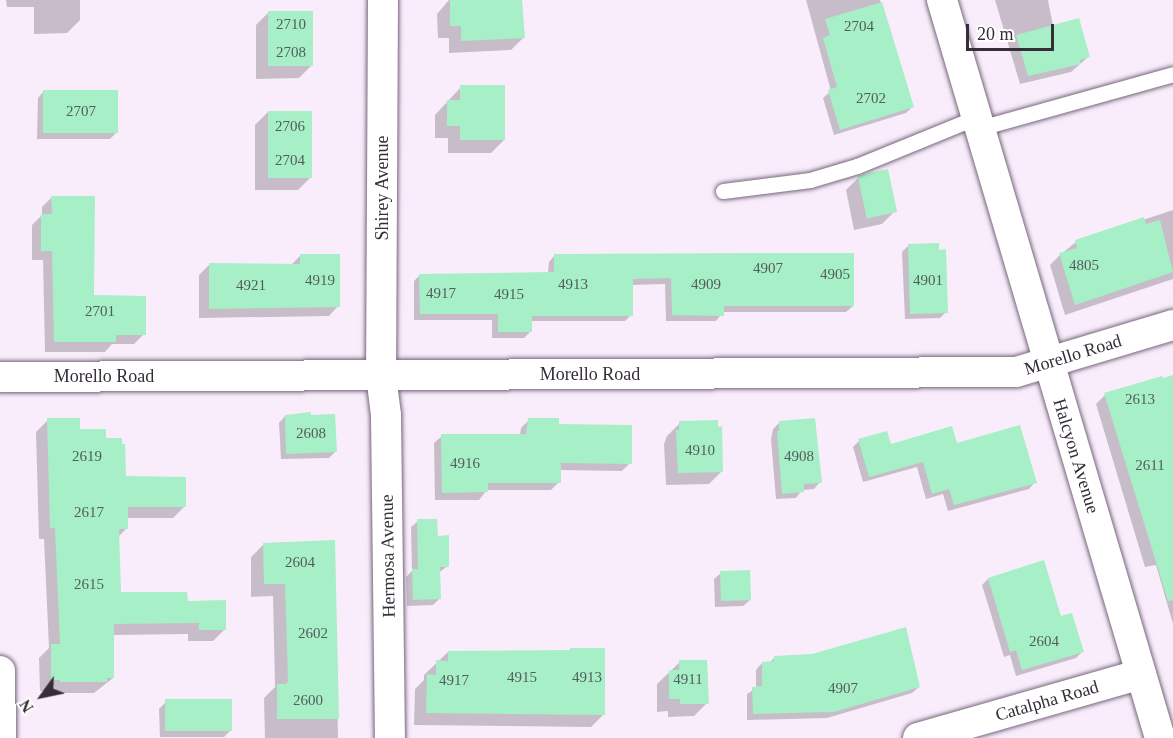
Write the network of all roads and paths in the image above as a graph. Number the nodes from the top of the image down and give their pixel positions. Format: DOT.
graph roads {
  1 [pos="383,0"];
  2 [pos="942,0"];
  3 [pos="1173,74"];
  4 [pos="978,123"];
  5 [pos="723,191"];
  6 [pos="1173,325"];
  7 [pos="1048,362"];
  8 [pos="381,375"];
  9 [pos="0,377"];
  10 [pos="0,671"];
  11 [pos="1141,674"];
  12 [pos="0,679"];
  13 [pos="1,738"];
  14 [pos="390,738"];
  15 [pos="918,738"];
  16 [pos="1160,738"];
  1 -- 8 [label="street, Shirey Avenue"];
  2 -- 4 [label="street, Halcyon Avenue"];
  3 -- 4 [label="lane"];
  4 -- 5 [label="lane"];
  4 -- 7 [label="street, Halcyon Avenue"];
  6 -- 7 [label="street, Morello Road"];
  7 -- 8 [label="street, Morello Road"];
  7 -- 11 [label="street, Halcyon Avenue"];
  8 -- 9 [label="street, Morello Road"];
  8 -- 14 [label="street, Hermosa Avenue"];
  10 -- 12 [label="street"];
  11 -- 15 [label="street, Catalpha Road"];
  11 -- 16 [label="street, Halcyon Avenue"];
  12 -- 13 [label="street"];
}
